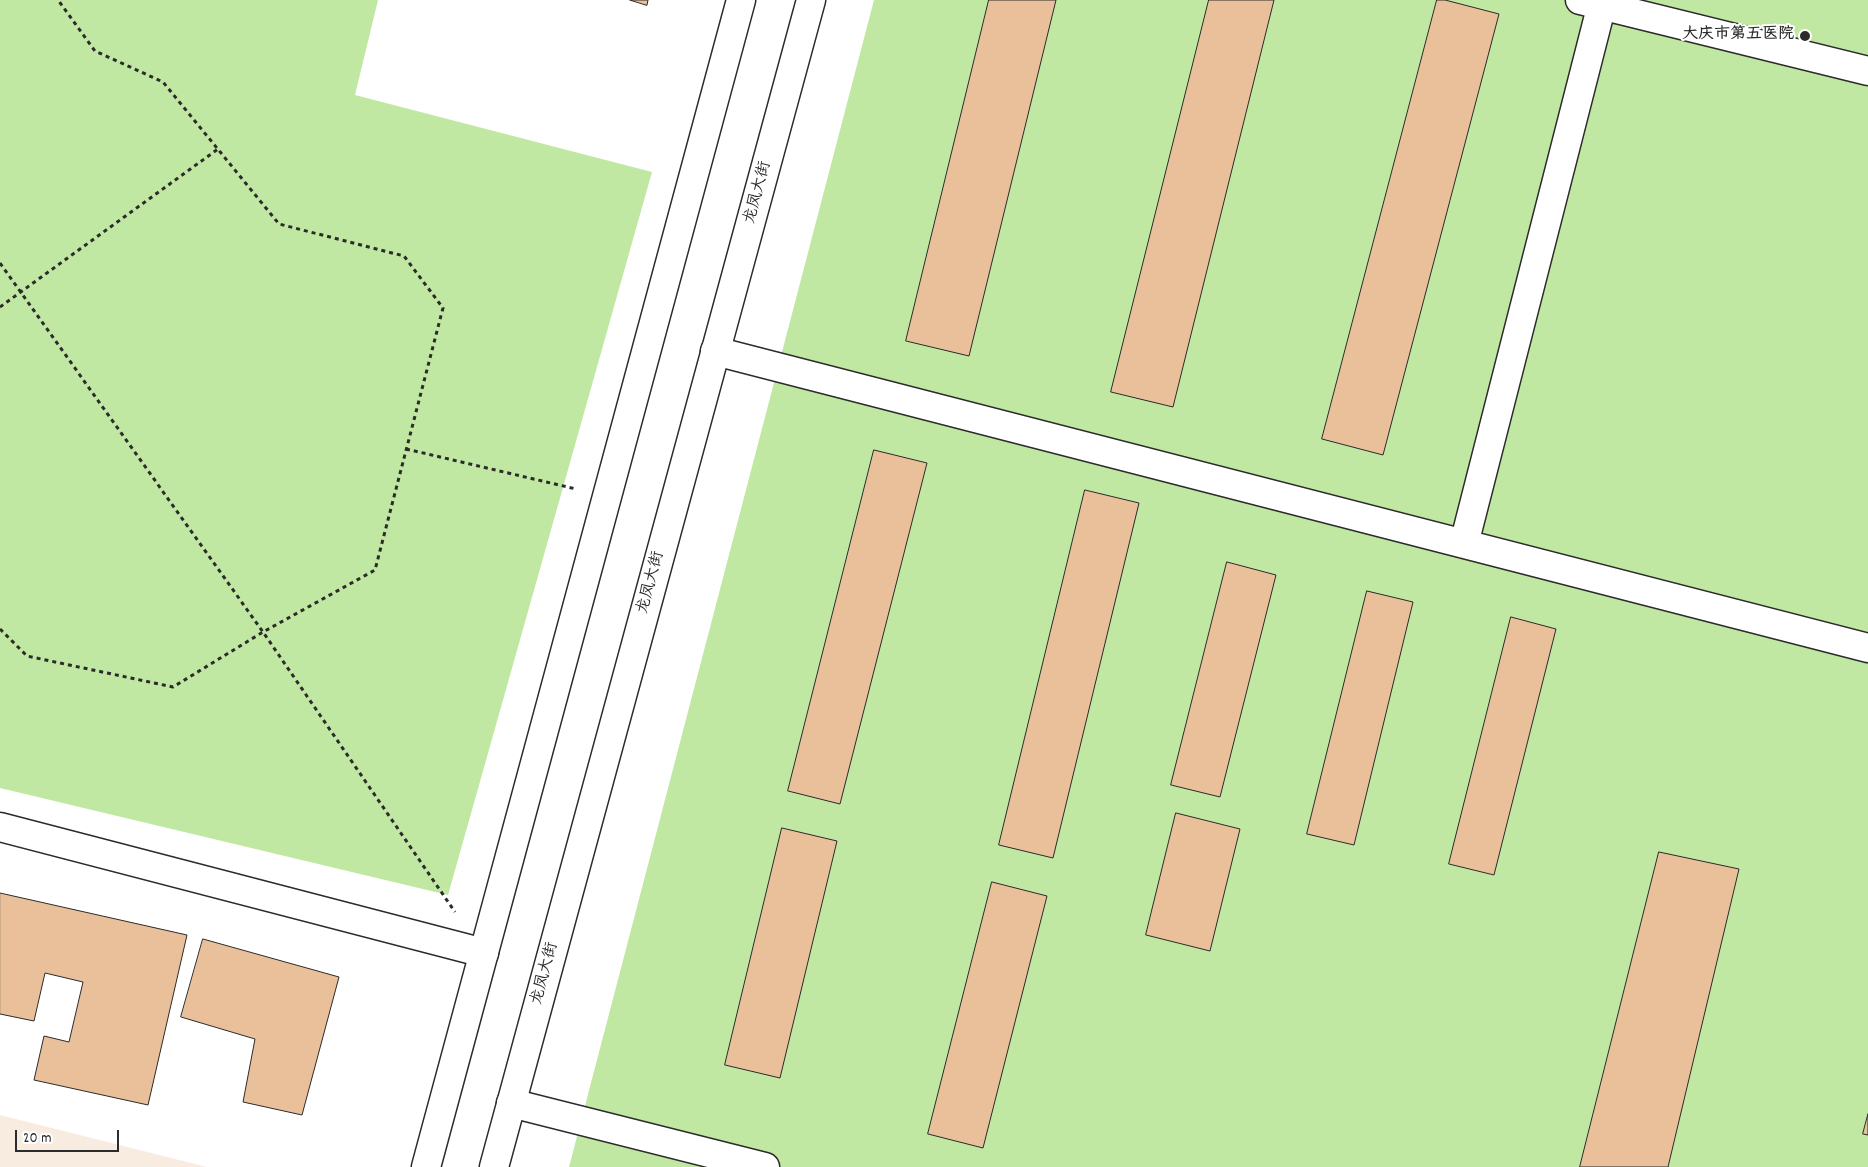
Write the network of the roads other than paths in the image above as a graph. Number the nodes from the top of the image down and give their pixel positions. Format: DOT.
graph roads {
  1 [pos="741,0"];
  2 [pos="811,0"];
  3 [pos="1595,2"];
  4 [pos="1868,71"];
  5 [pos="716,351"];
  6 [pos="1464,544"];
  7 [pos="1868,648"];
  8 [pos="0,827"];
  9 [pos="484,954"];
  10 [pos="512,1103"];
  11 [pos="426,1167"];
  12 [pos="494,1167"];
  13 [pos="766,1167"];
  1 -- 9 [label="street"];
  2 -- 5 [label="street, 龙凤大街"];
  3 -- 4 [label="street"];
  3 -- 6 [label="street"];
  5 -- 6 [label="street"];
  5 -- 10 [label="street, 龙凤大街"];
  6 -- 7 [label="street"];
  8 -- 9 [label="street"];
  9 -- 11 [label="street"];
  10 -- 12 [label="street, 龙凤大街"];
  10 -- 13 [label="street"];
}
